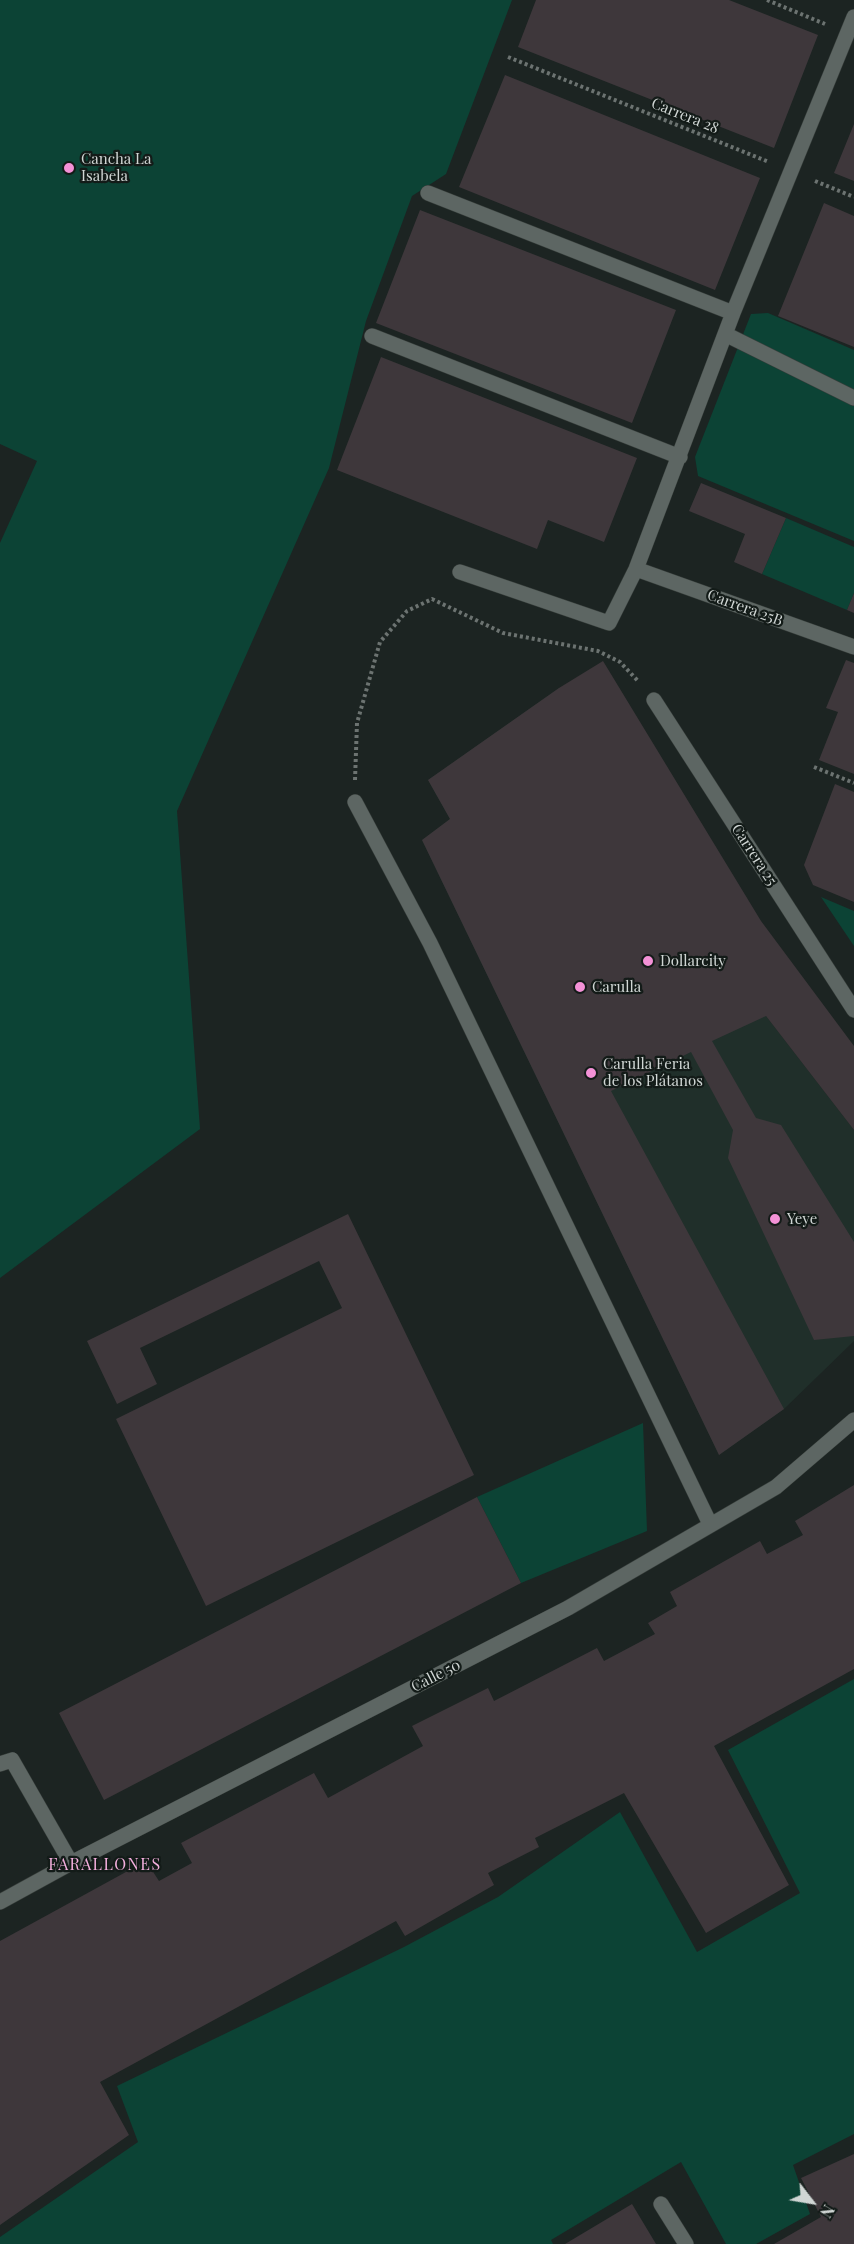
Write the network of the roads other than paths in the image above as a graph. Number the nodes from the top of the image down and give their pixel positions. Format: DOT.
graph roads {
  1 [pos="854,17"];
  2 [pos="428,193"];
  3 [pos="733,313"];
  4 [pos="725,334"];
  5 [pos="372,336"];
  6 [pos="854,398"];
  7 [pos="680,457"];
  8 [pos="636,569"];
  9 [pos="460,572"];
  10 [pos="854,647"];
  11 [pos="654,700"];
  12 [pos="355,802"];
  13 [pos="854,1010"];
  14 [pos="854,1420"];
  15 [pos="710,1524"];
  16 [pos="6,1762"];
  17 [pos="71,1863"];
  18 [pos="0,1902"];
  19 [pos="661,2204"];
  20 [pos="686,2244"];
  1 -- 3 [label="street"];
  2 -- 3 [label="street"];
  3 -- 4 [label="street"];
  4 -- 6 [label="street"];
  4 -- 7 [label="street"];
  5 -- 7 [label="street"];
  7 -- 8 [label="street"];
  8 -- 9 [label="street"];
  8 -- 10 [label="street, Carrera 25B"];
  11 -- 13 [label="street, Carrera 25"];
  12 -- 15 [label="street"];
  14 -- 15 [label="street, Calle 50"];
  15 -- 17 [label="street, Calle 50"];
  16 -- 17 [label="street"];
  17 -- 18 [label="street, Calle 50"];
  19 -- 20 [label="street"];
}
